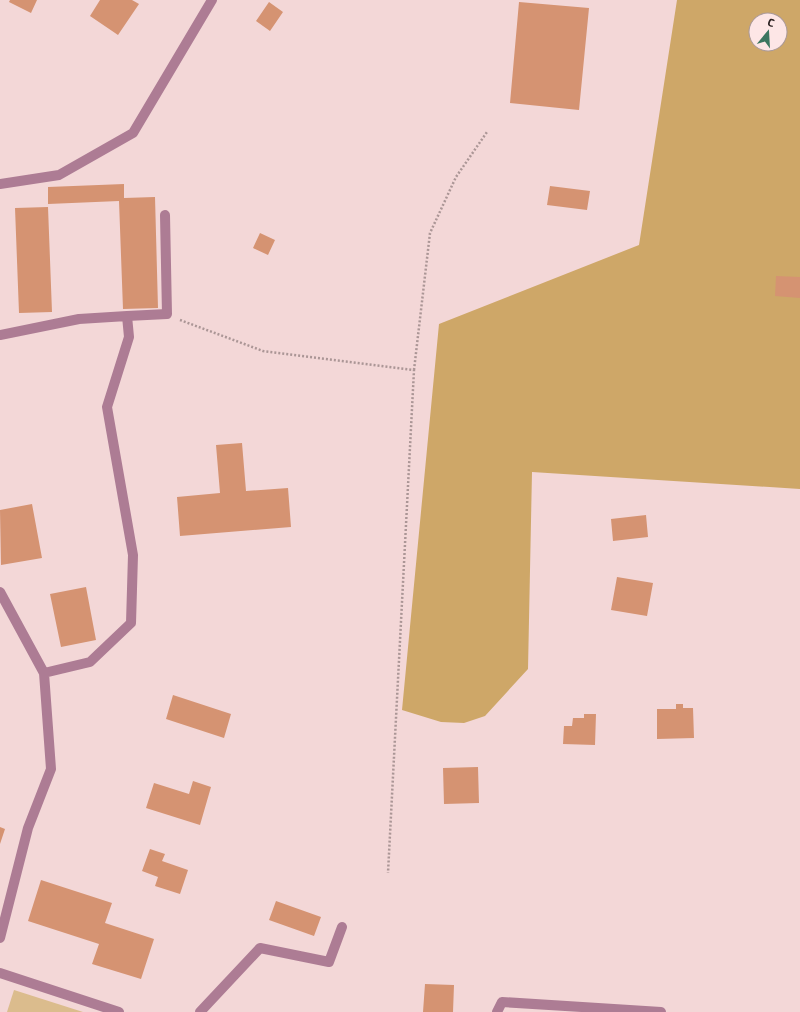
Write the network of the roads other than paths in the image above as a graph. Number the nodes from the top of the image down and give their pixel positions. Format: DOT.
graph roads {
  1 [pos="212,0"];
  2 [pos="0,184"];
  3 [pos="164,215"];
  4 [pos="127,316"];
  5 [pos="0,335"];
  6 [pos="0,592"];
  7 [pos="44,673"];
  8 [pos="342,927"];
  9 [pos="0,938"];
  10 [pos="0,973"];
  11 [pos="119,1012"];
  12 [pos="200,1012"];
  13 [pos="497,1012"];
  14 [pos="661,1012"];
  1 -- 2 [label="street"];
  3 -- 4 [label="street"];
  4 -- 5 [label="street"];
  4 -- 7 [label="street"];
  6 -- 7 [label="street"];
  7 -- 9 [label="street"];
  8 -- 12 [label="street"];
  10 -- 11 [label="street"];
  13 -- 14 [label="street"];
}
